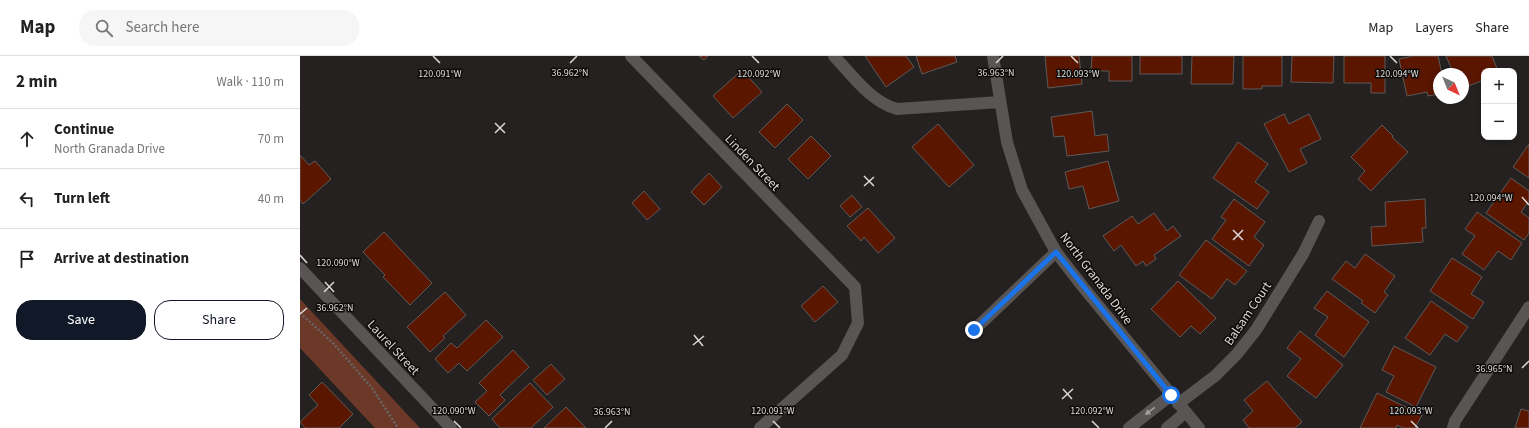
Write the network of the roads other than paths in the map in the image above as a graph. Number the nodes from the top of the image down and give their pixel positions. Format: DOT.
graph roads {
  1 [pos="630,56"];
  2 [pos="834,56"];
  3 [pos="993,56"];
  4 [pos="1000,102"];
  5 [pos="1319,221"];
  6 [pos="1056,252"];
  7 [pos="300,268"];
  8 [pos="1529,307"];
  9 [pos="974,330"];
  10 [pos="1178,403"];
  11 [pos="451,428"];
  12 [pos="760,428"];
  13 [pos="1129,428"];
  14 [pos="1167,428"];
  15 [pos="1199,428"];
  16 [pos="1453,428"];
  1 -- 12 [label="street, Linden Street"];
  2 -- 4 [label="street"];
  3 -- 4 [label="street, North Granada Drive"];
  4 -- 6 [label="street, North Granada Drive"];
  5 -- 10 [label="street, Balsam Court"];
  6 -- 9 [label="street"];
  6 -- 10 [label="street, North Granada Drive"];
  7 -- 11 [label="street, Laurel Street"];
  8 -- 16 [label="street"];
  10 -- 13 [label="street, one-way"];
  10 -- 14 [label="street"];
  10 -- 15 [label="street, North Granada Drive"];
}
